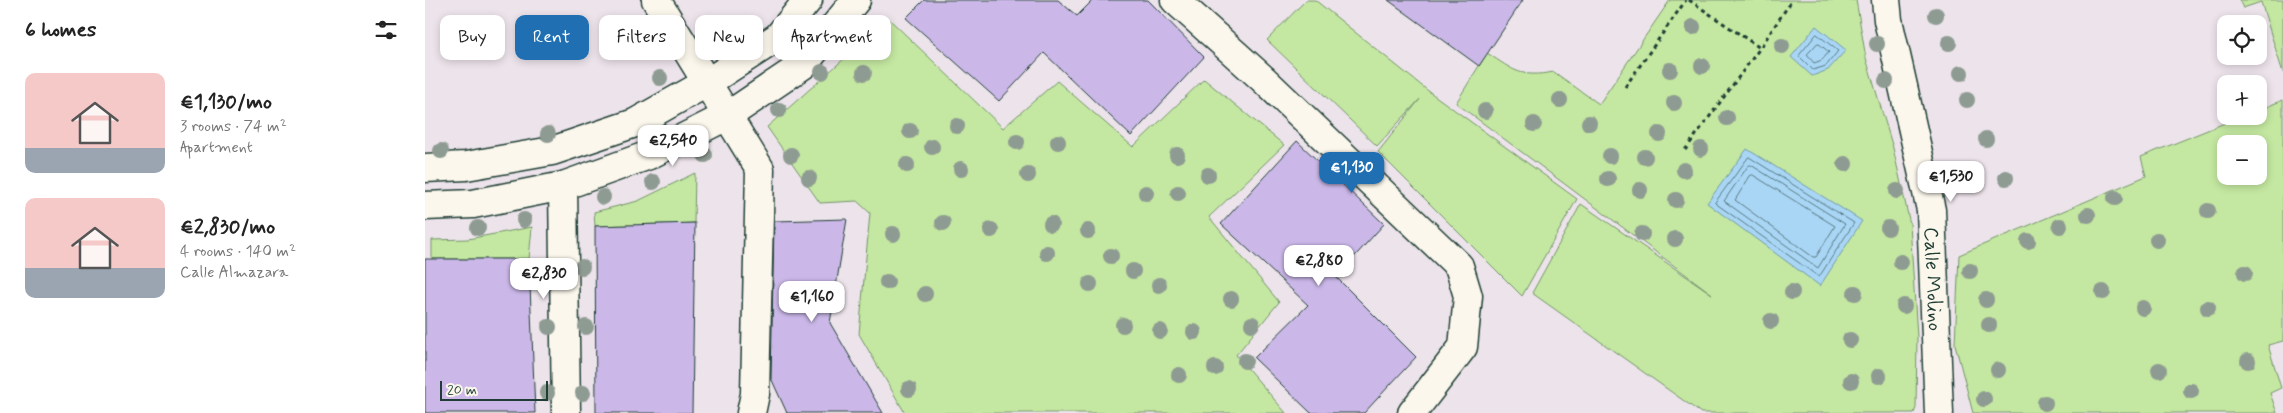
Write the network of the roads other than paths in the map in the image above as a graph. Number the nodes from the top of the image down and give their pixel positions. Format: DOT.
graph roads {
  1 [pos="656,0"];
  2 [pos="808,0"];
  3 [pos="857,0"];
  4 [pos="1175,0"];
  5 [pos="1886,0"];
  6 [pos="708,82"];
  7 [pos="729,115"];
  8 [pos="425,168"];
  9 [pos="563,186"];
  10 [pos="425,206"];
  11 [pos="566,413"];
  12 [pos="751,413"];
  13 [pos="1412,413"];
  14 [pos="1939,413"];
  1 -- 6 [label="street"];
  2 -- 6 [label="street"];
  3 -- 7 [label="street"];
  4 -- 13 [label="street"];
  5 -- 14 [label="street, Calle Molino"];
  6 -- 7 [label="street"];
  6 -- 8 [label="street"];
  7 -- 9 [label="street"];
  7 -- 12 [label="street"];
  9 -- 10 [label="street"];
  9 -- 11 [label="street"];
}
